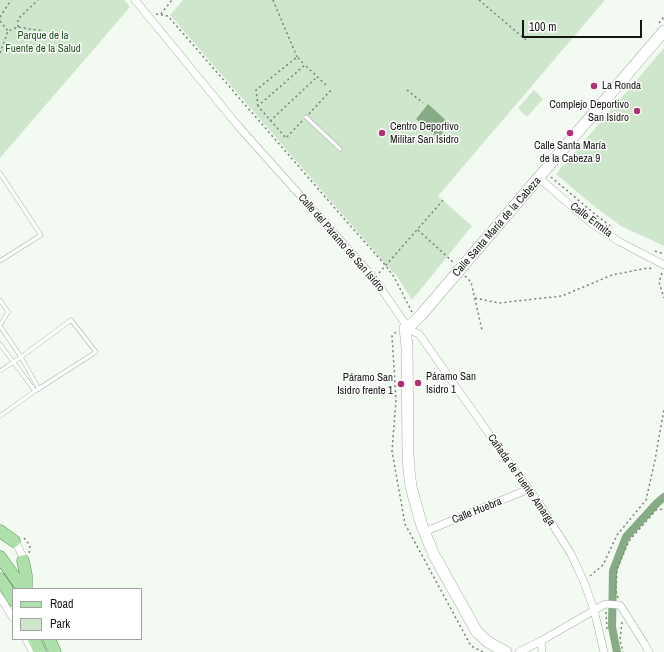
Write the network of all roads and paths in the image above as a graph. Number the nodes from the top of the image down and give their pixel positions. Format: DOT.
graph roads {
  1 [pos="10,0"];
  2 [pos="38,0"];
  3 [pos="134,0"];
  4 [pos="172,0"];
  5 [pos="273,0"];
  6 [pos="479,0"];
  7 [pos="160,14"];
  8 [pos="151,16"];
  9 [pos="0,17"];
  10 [pos="0,21"];
  11 [pos="18,27"];
  12 [pos="664,30"];
  13 [pos="8,31"];
  14 [pos="43,31"];
  15 [pos="526,40"];
  16 [pos="0,53"];
  17 [pos="297,57"];
  18 [pos="305,65"];
  19 [pos="317,77"];
  20 [pos="328,87"];
  21 [pos="331,90"];
  22 [pos="407,90"];
  23 [pos="423,103"];
  24 [pos="258,106"];
  25 [pos="306,117"];
  26 [pos="270,121"];
  27 [pos="340,149"];
  28 [pos="0,173"];
  29 [pos="544,176"];
  30 [pos="444,199"];
  31 [pos="418,230"];
  32 [pos="618,231"];
  33 [pos="654,251"];
  34 [pos="664,254"];
  35 [pos="647,256"];
  36 [pos="664,260"];
  37 [pos="0,261"];
  38 [pos="664,265"];
  39 [pos="386,266"];
  40 [pos="656,269"];
  41 [pos="460,270"];
  42 [pos="664,270"];
  43 [pos="374,278"];
  44 [pos="475,298"];
  45 [pos="664,298"];
  46 [pos="0,300"];
  47 [pos="412,312"];
  48 [pos="0,326"];
  49 [pos="405,328"];
  50 [pos="482,330"];
  51 [pos="0,344"];
  52 [pos="21,356"];
  53 [pos="14,361"];
  54 [pos="0,370"];
  55 [pos="37,390"];
  56 [pos="664,409"];
  57 [pos="0,416"];
  58 [pos="529,489"];
  59 [pos="664,509"];
  60 [pos="0,531"];
  61 [pos="424,532"];
  62 [pos="0,536"];
  63 [pos="14,541"];
  64 [pos="0,557"];
  65 [pos="23,561"];
  66 [pos="584,582"];
  67 [pos="22,586"];
  68 [pos="1,590"];
  69 [pos="12,600"];
  70 [pos="605,604"];
  71 [pos="621,608"];
  72 [pos="594,610"];
  73 [pos="12,616"];
  74 [pos="607,633"];
  75 [pos="27,640"];
  76 [pos="34,640"];
  77 [pos="50,640"];
  78 [pos="541,641"];
  79 [pos="33,652"];
  80 [pos="40,652"];
  81 [pos="56,652"];
  82 [pos="506,652"];
  83 [pos="519,652"];
  84 [pos="542,652"];
  85 [pos="604,652"];
  86 [pos="623,652"];
  87 [pos="649,652"];
  1 -- 9 [label="path"];
  2 -- 11 [label="path"];
  3 -- 8 [label="street, Calle del Páramo de San Isidro"];
  4 -- 7 [label="path"];
  5 -- 17 [label="path"];
  6 -- 15 [label="path"];
  7 -- 8 [label="path"];
  7 -- 8 [label="path, Calle del Páramo de San Isidro"];
  7 -- 39 [label="path, Calle del Páramo de San Isidro"];
  8 -- 43 [label="street, Calle del Páramo de San Isidro"];
  10 -- 13 [label="path"];
  11 -- 13 [label="path"];
  11 -- 14 [label="path"];
  12 -- 29 [label="street, Calle Santa María de la Cabeza"];
  13 -- 16 [label="path"];
  17 -- 18 [label="path"];
  17 -- 24 [label="path"];
  18 -- 19 [label="path"];
  18 -- 24 [label="path"];
  19 -- 20 [label="path"];
  19 -- 26 [label="path"];
  21 -- 25 [label="path"];
  22 -- 23 [label="path"];
  24 -- 26 [label="path"];
  25 -- 26 [label="path"];
  25 -- 27 [label="lane"];
  28 -- 37 [label="lane"];
  29 -- 32 [label="path"];
  29 -- 35 [label="street, Calle Ermita"];
  29 -- 41 [label="street, Calle Santa María de la Cabeza"];
  30 -- 31 [label="path"];
  31 -- 39 [label="path"];
  31 -- 41 [label="path"];
  33 -- 34 [label="path"];
  35 -- 36 [label="street, Calle Ermita"];
  35 -- 38 [label="street, Calle Ermita"];
  39 -- 43 [label="path"];
  39 -- 47 [label="path, Calle del Páramo de San Isidro"];
  40 -- 44 [label="path"];
  41 -- 44 [label="path"];
  41 -- 49 [label="street, Calle Santa María de la Cabeza"];
  42 -- 45 [label="path"];
  43 -- 49 [label="street, Calle del Páramo de San Isidro"];
  44 -- 50 [label="path"];
  46 -- 48 [label="lane"];
  48 -- 52 [label="lane"];
  49 -- 58 [label="street, Cañada de Fuente Amarga"];
  49 -- 61 [label="street, Calle del Páramo de San Isidro"];
  51 -- 53 [label="lane"];
  52 -- 53 [label="lane"];
  52 -- 55 [label="lane"];
  52 -- 55 [label="lane"];
  53 -- 54 [label="lane"];
  53 -- 55 [label="lane"];
  55 -- 57 [label="lane"];
  56 -- 66 [label="path"];
  58 -- 61 [label="street, Calle Huebra"];
  58 -- 66 [label="street, Cañada de Fuente Amarga"];
  59 -- 71 [label="path"];
  60 -- 63 [label="main road"];
  61 -- 82 [label="street, Calle del Páramo de San Isidro"];
  62 -- 63 [label="street"];
  63 -- 65 [label="street"];
  64 -- 67 [label="main road"];
  65 -- 67 [label="main road"];
  66 -- 72 [label="street, Cañada de Fuente Amarga"];
  67 -- 68 [label="street"];
  68 -- 69 [label="main road"];
  68 -- 73 [label="street"];
  70 -- 71 [label="street"];
  70 -- 72 [label="street"];
  70 -- 74 [label="path"];
  71 -- 86 [label="path"];
  71 -- 87 [label="street"];
  72 -- 78 [label="street"];
  72 -- 85 [label="street, Cañada de Fuente Amarga"];
  75 -- 79 [label="street"];
  76 -- 80 [label="main road"];
  77 -- 81 [label="main road"];
  78 -- 83 [label="street"];
  78 -- 84 [label="street"];
}
